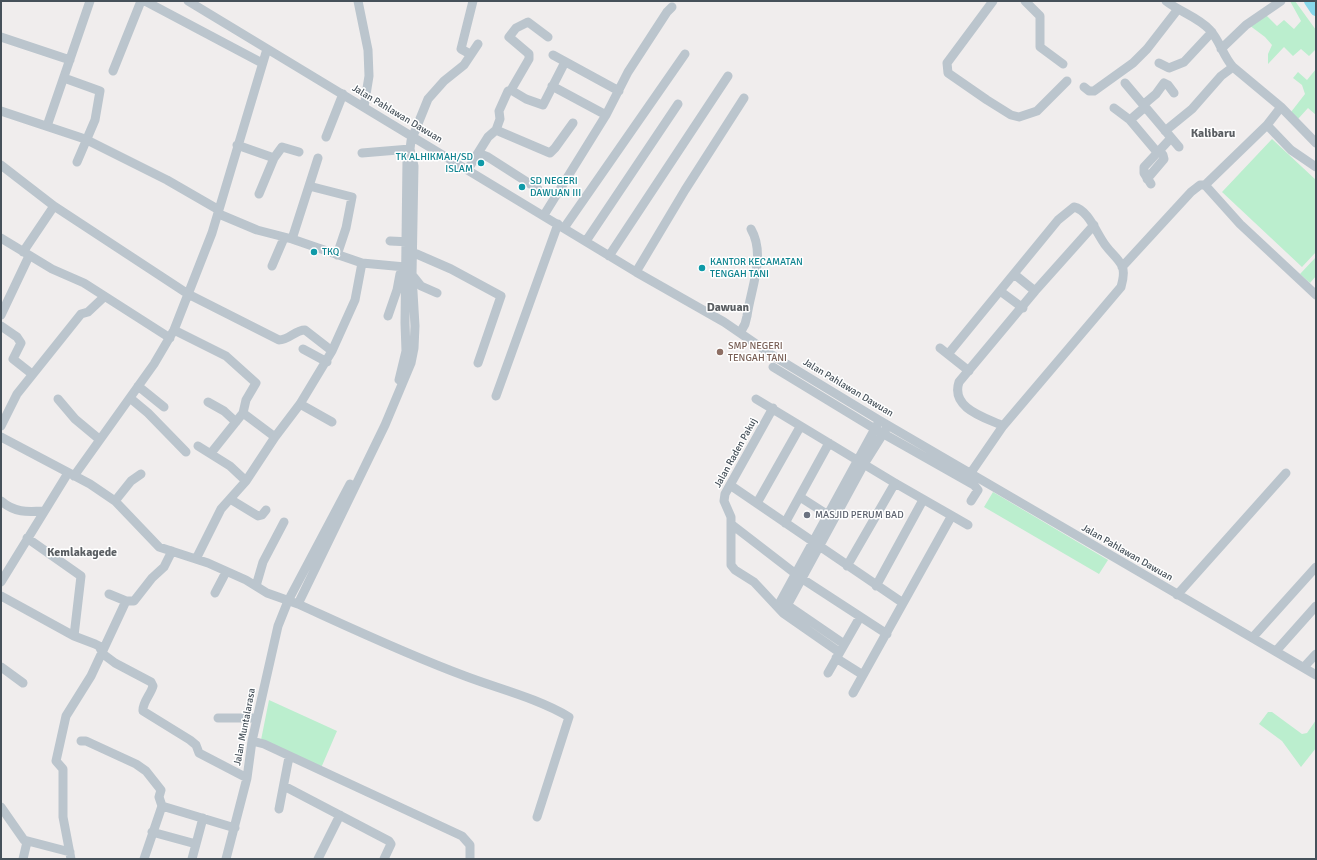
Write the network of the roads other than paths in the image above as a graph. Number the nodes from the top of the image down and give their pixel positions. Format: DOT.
graph roads {
  1 [pos="90,1"];
  2 [pos="141,1"];
  3 [pos="145,1"];
  4 [pos="188,1"];
  5 [pos="358,1"];
  6 [pos="473,1"];
  7 [pos="993,1"];
  8 [pos="1025,1"];
  9 [pos="1166,1"];
  10 [pos="1281,1"];
  11 [pos="162,5"];
  12 [pos="672,7"];
  13 [pos="1178,10"];
  14 [pos="1212,32"];
  15 [pos="1,37"];
  16 [pos="548,37"];
  17 [pos="478,44"];
  18 [pos="1221,49"];
  19 [pos="470,54"];
  20 [pos="685,54"];
  21 [pos="553,55"];
  22 [pos="264,57"];
  23 [pos="70,60"];
  24 [pos="565,62"];
  25 [pos="1159,63"];
  26 [pos="1063,64"];
  27 [pos="1233,67"];
  28 [pos="113,71"];
  29 [pos="728,76"];
  30 [pos="64,78"];
  31 [pos="1066,81"];
  32 [pos="1126,83"];
  33 [pos="552,86"];
  34 [pos="1084,87"];
  35 [pos="511,90"];
  36 [pos="619,91"];
  37 [pos="1174,93"];
  38 [pos="343,94"];
  39 [pos="744,98"];
  40 [pos="678,104"];
  41 [pos="1144,106"];
  42 [pos="364,107"];
  43 [pos="1281,107"];
  44 [pos="1114,108"];
  45 [pos="1,111"];
  46 [pos="606,115"];
  47 [pos="1130,120"];
  48 [pos="573,123"];
  49 [pos="1267,125"];
  50 [pos="47,126"];
  51 [pos="496,130"];
  52 [pos="1168,135"];
  53 [pos="326,137"];
  54 [pos="85,139"];
  55 [pos="1316,143"];
  56 [pos="237,145"];
  57 [pos="409,145"];
  58 [pos="1179,147"];
  59 [pos="1158,151"];
  60 [pos="299,152"];
  61 [pos="362,153"];
  62 [pos="478,153"];
  63 [pos="274,158"];
  64 [pos="318,158"];
  65 [pos="77,162"];
  66 [pos="1,165"];
  67 [pos="1316,167"];
  68 [pos="468,168"];
  69 [pos="1149,181"];
  70 [pos="1205,185"];
  71 [pos="309,186"];
  72 [pos="538,188"];
  73 [pos="259,194"];
  74 [pos="54,206"];
  75 [pos="219,212"];
  76 [pos="544,215"];
  77 [pos="1094,225"];
  78 [pos="559,227"];
  79 [pos="752,229"];
  80 [pos="1,238"];
  81 [pos="288,239"];
  82 [pos="586,241"];
  83 [pos="390,242"];
  84 [pos="409,242"];
  85 [pos="412,252"];
  86 [pos="26,254"];
  87 [pos="337,255"];
  88 [pos="609,256"];
  89 [pos="362,263"];
  90 [pos="272,266"];
  91 [pos="403,267"];
  92 [pos="1122,267"];
  93 [pos="636,272"];
  94 [pos="1014,274"];
  95 [pos="412,275"];
  96 [pos="1000,291"];
  97 [pos="1035,291"];
  98 [pos="437,293"];
  99 [pos="188,294"];
  100 [pos="1316,296"];
  101 [pos="104,297"];
  102 [pos="1023,308"];
  103 [pos="1,315"];
  104 [pos="388,316"];
  105 [pos="1,326"];
  106 [pos="740,333"];
  107 [pos="172,334"];
  108 [pos="940,348"];
  109 [pos="303,349"];
  110 [pos="332,352"];
  111 [pos="949,353"];
  112 [pos="327,362"];
  113 [pos="478,363"];
  114 [pos="773,367"];
  115 [pos="969,371"];
  116 [pos="32,374"];
  117 [pos="138,386"];
  118 [pos="496,396"];
  119 [pos="130,398"];
  120 [pos="58,399"];
  121 [pos="756,399"];
  122 [pos="208,402"];
  123 [pos="300,404"];
  124 [pos="164,407"];
  125 [pos="773,408"];
  126 [pos="243,413"];
  127 [pos="236,422"];
  128 [pos="332,422"];
  129 [pos="382,424"];
  130 [pos="1,426"];
  131 [pos="1003,426"];
  132 [pos="800,427"];
  133 [pos="881,427"];
  134 [pos="1,437"];
  135 [pos="275,437"];
  136 [pos="99,439"];
  137 [pos="829,443"];
  138 [pos="198,446"];
  139 [pos="186,452"];
  140 [pos="211,453"];
  141 [pos="861,462"];
  142 [pos="1286,473"];
  143 [pos="71,474"];
  144 [pos="141,474"];
  145 [pos="970,474"];
  146 [pos="246,480"];
  147 [pos="895,483"];
  148 [pos="730,484"];
  149 [pos="800,497"];
  150 [pos="230,500"];
  151 [pos="923,500"];
  152 [pos="1,501"];
  153 [pos="115,501"];
  154 [pos="971,501"];
  155 [pos="757,503"];
  156 [pos="266,510"];
  157 [pos="44,511"];
  158 [pos="828,515"];
  159 [pos="951,517"];
  160 [pos="284,522"];
  161 [pos="785,523"];
  162 [pos="731,524"];
  163 [pos="968,525"];
  164 [pos="27,538"];
  165 [pos="816,545"];
  166 [pos="172,551"];
  167 [pos="196,559"];
  168 [pos="847,566"];
  169 [pos="1315,569"];
  170 [pos="226,572"];
  171 [pos="799,576"];
  172 [pos="1,582"];
  173 [pos="256,586"];
  174 [pos="876,586"];
  175 [pos="215,593"];
  176 [pos="109,594"];
  177 [pos="1178,595"];
  178 [pos="1,596"];
  179 [pos="126,601"];
  180 [pos="293,602"];
  181 [pos="903,604"];
  182 [pos="1316,606"];
  183 [pos="783,608"];
  184 [pos="860,617"];
  185 [pos="887,634"];
  186 [pos="74,636"];
  187 [pos="1252,637"];
  188 [pos="1276,651"];
  189 [pos="101,652"];
  190 [pos="840,652"];
  191 [pos="1316,654"];
  192 [pos="1304,667"];
  193 [pos="2,670"];
  194 [pos="828,673"];
  195 [pos="863,675"];
  196 [pos="1316,675"];
  197 [pos="23,683"];
  198 [pos="853,693"];
  199 [pos="218,718"];
  200 [pos="257,718"];
  201 [pos="81,741"];
  202 [pos="256,742"];
  203 [pos="289,757"];
  204 [pos="247,778"];
  205 [pos="284,786"];
  206 [pos="1,807"];
  207 [pos="161,807"];
  208 [pos="279,809"];
  209 [pos="340,815"];
  210 [pos="537,817"];
  211 [pos="203,818"];
  212 [pos="235,828"];
  213 [pos="152,832"];
  214 [pos="27,842"];
  215 [pos="196,844"];
  216 [pos="71,856"];
  217 [pos="23,859"];
  218 [pos="144,859"];
  219 [pos="192,859"];
  220 [pos="226,859"];
  221 [pos="318,859"];
  222 [pos="384,859"];
  223 [pos="470,859"];
  1 -- 23 [label="street"];
  2 -- 28 [label="street"];
  3 -- 11 [label="street"];
  4 -- 22 [label="street, Jalan Pahlawan Dawuan"];
  5 -- 42 [label="street"];
  6 -- 19 [label="street"];
  7 -- 31 [label="street"];
  8 -- 26 [label="street"];
  9 -- 13 [label="street"];
  10 -- 18 [label="street"];
  11 -- 22 [label="street"];
  12 -- 36 [label="street"];
  13 -- 14 [label="street"];
  13 -- 34 [label="street"];
  14 -- 18 [label="street"];
  14 -- 25 [label="street"];
  15 -- 23 [label="street"];
  16 -- 35 [label="street"];
  17 -- 19 [label="street"];
  18 -- 27 [label="street"];
  19 -- 57 [label="street"];
  20 -- 78 [label="street"];
  21 -- 24 [label="street"];
  22 -- 38 [label="street, Jalan Pahlawan Dawuan"];
  22 -- 56 [label="street"];
  23 -- 30 [label="street"];
  24 -- 33 [label="street"];
  24 -- 36 [label="street"];
  27 -- 43 [label="street"];
  27 -- 52 [label="street"];
  29 -- 88 [label="street"];
  30 -- 50 [label="street"];
  30 -- 54 [label="street"];
  32 -- 41 [label="street"];
  33 -- 35 [label="street"];
  33 -- 46 [label="street"];
  35 -- 51 [label="street"];
  36 -- 46 [label="street"];
  37 -- 41 [label="street"];
  38 -- 42 [label="street, Jalan Pahlawan Dawuan"];
  38 -- 53 [label="street"];
  39 -- 93 [label="street"];
  40 -- 82 [label="street"];
  41 -- 47 [label="street"];
  41 -- 52 [label="street"];
  42 -- 57 [label="street, Jalan Pahlawan Dawuan"];
  43 -- 49 [label="street"];
  43 -- 55 [label="street"];
  44 -- 47 [label="street"];
  45 -- 50 [label="street"];
  46 -- 76 [label="street"];
  47 -- 59 [label="street"];
  48 -- 51 [label="street"];
  49 -- 67 [label="street"];
  49 -- 70 [label="street"];
  50 -- 54 [label="street"];
  51 -- 62 [label="street"];
  52 -- 58 [label="street"];
  52 -- 59 [label="street"];
  54 -- 65 [label="street"];
  54 -- 75 [label="street"];
  56 -- 63 [label="street"];
  56 -- 75 [label="street"];
  57 -- 61 [label="street"];
  57 -- 68 [label="street, Jalan Pahlawan Dawuan"];
  57 -- 84 [label="street"];
  59 -- 69 [label="street"];
  60 -- 63 [label="street"];
  62 -- 68 [label="street"];
  62 -- 72 [label="street"];
  63 -- 73 [label="street"];
  64 -- 71 [label="street"];
  66 -- 74 [label="street"];
  68 -- 76 [label="street, Jalan Pahlawan Dawuan"];
  70 -- 92 [label="street"];
  70 -- 100 [label="street"];
  71 -- 81 [label="street"];
  71 -- 87 [label="street"];
  74 -- 86 [label="street"];
  74 -- 99 [label="street"];
  75 -- 81 [label="street"];
  75 -- 99 [label="street"];
  76 -- 78 [label="street, Jalan Pahlawan Dawuan"];
  77 -- 92 [label="street"];
  77 -- 94 [label="street"];
  77 -- 97 [label="street"];
  78 -- 82 [label="street, Jalan Pahlawan Dawuan"];
  78 -- 118 [label="street"];
  79 -- 106 [label="street"];
  80 -- 86 [label="street"];
  81 -- 87 [label="street"];
  81 -- 90 [label="street"];
  82 -- 88 [label="street, Jalan Pahlawan Dawuan"];
  83 -- 84 [label="street"];
  84 -- 85 [label="street"];
  84 -- 91 [label="street"];
  85 -- 95 [label="street"];
  85 -- 113 [label="street"];
  86 -- 101 [label="street"];
  86 -- 103 [label="street"];
  87 -- 89 [label="street"];
  88 -- 93 [label="street, Jalan Pahlawan Dawuan"];
  89 -- 91 [label="street"];
  89 -- 110 [label="street"];
  91 -- 104 [label="street"];
  91 -- 129 [label="street"];
  92 -- 131 [label="street"];
  93 -- 106 [label="street, Jalan Pahlawan Dawuan"];
  94 -- 96 [label="street"];
  94 -- 97 [label="street"];
  95 -- 98 [label="street"];
  95 -- 129 [label="street"];
  96 -- 102 [label="street"];
  96 -- 111 [label="street"];
  97 -- 102 [label="street"];
  99 -- 107 [label="street"];
  99 -- 110 [label="street"];
  101 -- 107 [label="street"];
  101 -- 116 [label="street"];
  102 -- 115 [label="street"];
  105 -- 116 [label="street"];
  106 -- 133 [label="street, Jalan Pahlawan Dawuan"];
  107 -- 117 [label="street"];
  107 -- 126 [label="street"];
  108 -- 111 [label="street"];
  109 -- 112 [label="street"];
  110 -- 112 [label="street"];
  111 -- 115 [label="street"];
  112 -- 123 [label="street"];
  114 -- 133 [label="street"];
  115 -- 131 [label="street"];
  116 -- 130 [label="street"];
  117 -- 119 [label="street"];
  117 -- 124 [label="street"];
  119 -- 136 [label="street"];
  119 -- 139 [label="street"];
  120 -- 136 [label="street"];
  121 -- 125 [label="street"];
  122 -- 127 [label="street"];
  123 -- 128 [label="street"];
  123 -- 135 [label="street"];
  125 -- 132 [label="street"];
  125 -- 148 [label="street, Jalan Raden Pakuj"];
  126 -- 127 [label="street"];
  126 -- 135 [label="street"];
  127 -- 140 [label="street"];
  129 -- 180 [label="street, Jalan Muntalarasa"];
  131 -- 145 [label="street"];
  132 -- 137 [label="street"];
  132 -- 155 [label="street"];
  133 -- 141 [label="street"];
  133 -- 145 [label="street, Jalan Pahlawan Dawuan"];
  133 -- 154 [label="street"];
  134 -- 143 [label="street"];
  135 -- 146 [label="street"];
  136 -- 143 [label="street"];
  137 -- 141 [label="street"];
  137 -- 149 [label="street"];
  138 -- 140 [label="street"];
  140 -- 146 [label="street"];
  141 -- 147 [label="street"];
  141 -- 158 [label="street"];
  141 -- 165 [label="street"];
  142 -- 177 [label="street"];
  143 -- 153 [label="street"];
  143 -- 157 [label="street"];
  144 -- 153 [label="street"];
  145 -- 177 [label="street, Jalan Pahlawan Dawuan"];
  146 -- 150 [label="street"];
  147 -- 151 [label="street"];
  147 -- 168 [label="street"];
  148 -- 155 [label="street"];
  148 -- 162 [label="street, Jalan Raden Pakuj"];
  149 -- 158 [label="street"];
  149 -- 161 [label="street"];
  150 -- 156 [label="street"];
  150 -- 167 [label="street"];
  151 -- 159 [label="street"];
  151 -- 174 [label="street"];
  152 -- 157 [label="street"];
  153 -- 166 [label="street"];
  155 -- 161 [label="street"];
  157 -- 164 [label="street"];
  158 -- 165 [label="street"];
  159 -- 163 [label="street"];
  159 -- 181 [label="street"];
  160 -- 173 [label="street"];
  161 -- 165 [label="street"];
  162 -- 171 [label="street"];
  162 -- 183 [label="street, Jalan Raden Pakuj"];
  164 -- 172 [label="street"];
  164 -- 186 [label="street"];
  165 -- 168 [label="street"];
  165 -- 171 [label="street"];
  166 -- 167 [label="street"];
  166 -- 179 [label="street"];
  167 -- 170 [label="street"];
  168 -- 174 [label="street"];
  169 -- 187 [label="street"];
  170 -- 173 [label="street"];
  170 -- 175 [label="street"];
  171 -- 183 [label="street"];
  171 -- 184 [label="street"];
  173 -- 180 [label="street"];
  174 -- 181 [label="street"];
  176 -- 179 [label="street"];
  177 -- 187 [label="street, Jalan Pahlawan Dawuan"];
  178 -- 186 [label="street"];
  179 -- 189 [label="street"];
  180 -- 200 [label="street, Jalan Muntalarasa"];
  180 -- 210 [label="street"];
  181 -- 185 [label="street"];
  182 -- 188 [label="street"];
  183 -- 190 [label="street, Jalan Raden Pakuj"];
  184 -- 185 [label="street"];
  184 -- 190 [label="street"];
  185 -- 195 [label="street"];
  186 -- 189 [label="street"];
  187 -- 188 [label="street, Jalan Pahlawan Dawuan"];
  188 -- 192 [label="street, Jalan Pahlawan Dawuan"];
  189 -- 204 [label="street"];
  189 -- 216 [label="street"];
  190 -- 194 [label="street"];
  190 -- 195 [label="street, Jalan Raden Pakuj"];
  191 -- 192 [label="street"];
  192 -- 196 [label="street, Jalan Pahlawan Dawuan"];
  193 -- 197 [label="street"];
  195 -- 198 [label="street"];
  199 -- 200 [label="street"];
  200 -- 202 [label="street, Jalan Muntalarasa"];
  201 -- 207 [label="street"];
  202 -- 203 [label="street"];
  202 -- 204 [label="street, Jalan Muntalarasa"];
  203 -- 205 [label="street"];
  203 -- 223 [label="street"];
  204 -- 212 [label="street, Jalan Muntalarasa"];
  205 -- 208 [label="street"];
  205 -- 209 [label="street"];
  206 -- 214 [label="street"];
  207 -- 211 [label="street"];
  207 -- 213 [label="street"];
  209 -- 221 [label="street"];
  209 -- 222 [label="street"];
  211 -- 212 [label="street"];
  211 -- 215 [label="street"];
  212 -- 220 [label="street, Jalan Muntalarasa"];
  213 -- 215 [label="street"];
  213 -- 218 [label="street"];
  214 -- 216 [label="street"];
  214 -- 217 [label="street"];
  215 -- 219 [label="street"];
}
